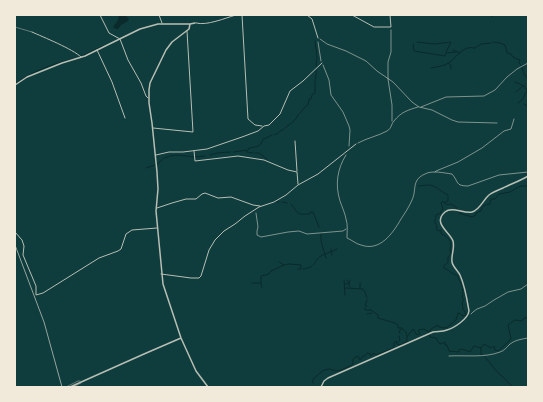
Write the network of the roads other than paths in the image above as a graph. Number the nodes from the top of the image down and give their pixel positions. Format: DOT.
graph roads {
  1 [pos="100,15"];
  2 [pos="159,15"];
  3 [pos="236,15"];
  4 [pos="242,15"];
  5 [pos="307,15"];
  6 [pos="352,15"];
  7 [pos="390,15"];
  8 [pos="195,23"];
  9 [pos="162,24"];
  10 [pos="190,24"];
  11 [pos="15,27"];
  12 [pos="187,31"];
  13 [pos="32,32"];
  14 [pos="318,38"];
  15 [pos="120,39"];
  16 [pos="97,50"];
  17 [pos="81,57"];
  18 [pos="322,63"];
  19 [pos="15,85"];
  20 [pos="149,99"];
  21 [pos="125,118"];
  22 [pos="264,126"];
  23 [pos="153,128"];
  24 [pos="295,141"];
  25 [pos="356,144"];
  26 [pos="194,151"];
  27 [pos="156,155"];
  28 [pos="297,172"];
  29 [pos="528,176"];
  30 [pos="298,185"];
  31 [pos="261,206"];
  32 [pos="156,208"];
  33 [pos="158,228"];
  34 [pos="15,232"];
  35 [pos="161,274"];
  36 [pos="181,338"];
  37 [pos="82,381"];
  38 [pos="66,387"];
  39 [pos="70,387"];
  40 [pos="73,387"];
  41 [pos="208,387"];
  42 [pos="321,387"];
  1 -- 15 [label="street"];
  2 -- 9 [label="street"];
  3 -- 8 [label="street"];
  4 -- 22 [label="street"];
  5 -- 14 [label="street"];
  6 -- 7 [label="street"];
  8 -- 10 [label="street"];
  9 -- 10 [label="street"];
  9 -- 15 [label="street"];
  10 -- 12 [label="street"];
  11 -- 13 [label="lane"];
  12 -- 20 [label="street"];
  12 -- 23 [label="street"];
  13 -- 17 [label="street"];
  15 -- 16 [label="street"];
  15 -- 20 [label="street"];
  16 -- 17 [label="street"];
  16 -- 21 [label="street"];
  17 -- 19 [label="street"];
  18 -- 22 [label="street"];
  20 -- 23 [label="street"];
  22 -- 26 [label="street"];
  23 -- 27 [label="street"];
  24 -- 28 [label="street"];
  25 -- 30 [label="street"];
  26 -- 27 [label="street"];
  26 -- 28 [label="street"];
  27 -- 32 [label="street"];
  28 -- 30 [label="street"];
  29 -- 42 [label="street"];
  30 -- 31 [label="street"];
  31 -- 32 [label="street"];
  31 -- 35 [label="street"];
  32 -- 33 [label="street"];
  33 -- 34 [label="street"];
  33 -- 35 [label="street"];
  35 -- 36 [label="street"];
  36 -- 37 [label="street"];
  36 -- 41 [label="street"];
  37 -- 38 [label="lane"];
  37 -- 39 [label="street"];
  37 -- 40 [label="lane"];
}
